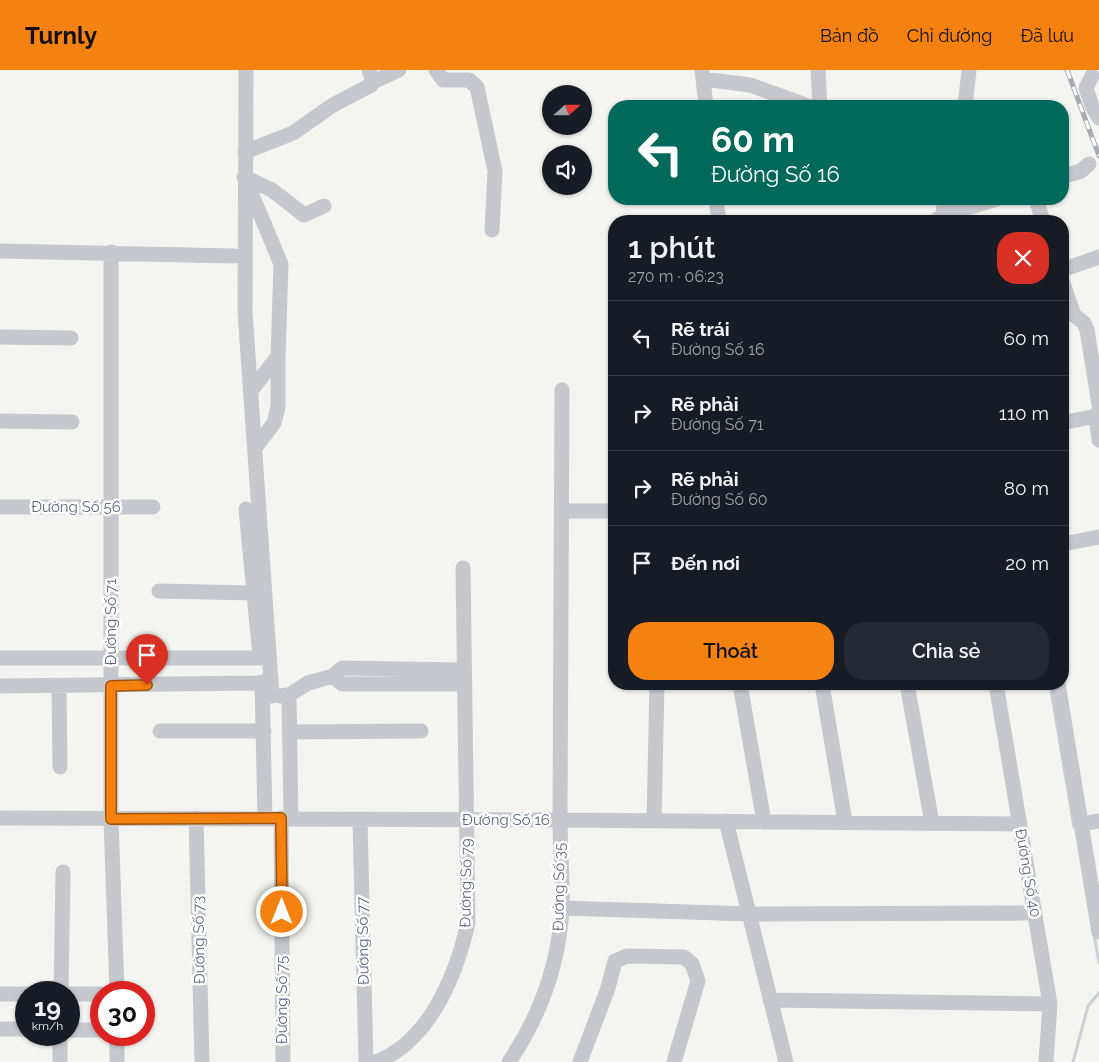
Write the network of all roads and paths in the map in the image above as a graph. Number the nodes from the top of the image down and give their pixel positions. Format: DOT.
graph roads {
  1 [pos="246,70"];
  2 [pos="399,70"];
  3 [pos="436,70"];
  4 [pos="818,70"];
  5 [pos="969,70"];
  6 [pos="702,74"];
  7 [pos="371,76"];
  8 [pos="1092,76"];
  9 [pos="705,100"];
  10 [pos="791,100"];
  11 [pos="820,100"];
  12 [pos="966,100"];
  13 [pos="1099,118"];
  14 [pos="244,152"];
  15 [pos="1089,164"];
  16 [pos="1069,175"];
  17 [pos="244,177"];
  18 [pos="979,205"];
  19 [pos="324,206"];
  20 [pos="951,215"];
  21 [pos="492,230"];
  22 [pos="0,251"];
  23 [pos="111,252"];
  24 [pos="234,256"];
  25 [pos="1099,257"];
  26 [pos="1069,268"];
  27 [pos="1069,301"];
  28 [pos="0,338"];
  29 [pos="71,338"];
  30 [pos="278,356"];
  31 [pos="562,390"];
  32 [pos="250,391"];
  33 [pos="1098,410"];
  34 [pos="1069,420"];
  35 [pos="0,422"];
  36 [pos="72,422"];
  37 [pos="1099,440"];
  38 [pos="255,448"];
  39 [pos="0,507"];
  40 [pos="111,507"];
  41 [pos="153,507"];
  42 [pos="246,509"];
  43 [pos="562,511"];
  44 [pos="608,511"];
  45 [pos="1099,537"];
  46 [pos="1069,543"];
  47 [pos="463,568"];
  48 [pos="159,592"];
  49 [pos="254,593"];
  50 [pos="0,658"];
  51 [pos="111,658"];
  52 [pos="260,658"];
  53 [pos="464,677"];
  54 [pos="0,686"];
  55 [pos="59,686"];
  56 [pos="111,686"];
  57 [pos="657,690"];
  58 [pos="741,690"];
  59 [pos="823,690"];
  60 [pos="908,690"];
  61 [pos="997,690"];
  62 [pos="1059,690"];
  63 [pos="266,692"];
  64 [pos="289,696"];
  65 [pos="160,731"];
  66 [pos="264,731"];
  67 [pos="420,731"];
  68 [pos="290,732"];
  69 [pos="60,767"];
  70 [pos="0,818"];
  71 [pos="196,818"];
  72 [pos="265,818"];
  73 [pos="286,818"];
  74 [pos="111,819"];
  75 [pos="360,820"];
  76 [pos="466,820"];
  77 [pos="560,820"];
  78 [pos="654,821"];
  79 [pos="1099,821"];
  80 [pos="726,822"];
  81 [pos="764,822"];
  82 [pos="846,822"];
  83 [pos="932,823"];
  84 [pos="1020,824"];
  85 [pos="1081,824"];
  86 [pos="63,872"];
  87 [pos="562,908"];
  88 [pos="1035,913"];
  89 [pos="751,914"];
  90 [pos="1099,932"];
  91 [pos="61,981"];
  92 [pos="118,981"];
  93 [pos="0,994"];
  94 [pos="15,994"];
  95 [pos="770,1000"];
  96 [pos="1050,1004"];
  97 [pos="0,1029"];
  98 [pos="15,1029"];
  99 [pos="60,1046"];
  100 [pos="117,1046"];
  101 [pos="60,1062"];
  102 [pos="117,1062"];
  103 [pos="202,1062"];
  104 [pos="283,1062"];
  105 [pos="366,1062"];
  106 [pos="376,1062"];
  107 [pos="509,1062"];
  108 [pos="580,1062"];
  109 [pos="674,1062"];
  110 [pos="786,1062"];
  111 [pos="1046,1062"];
  1 -- 14 [label="street"];
  2 -- 7 [label="street"];
  3 -- 21 [label="street"];
  4 -- 11 [label="street"];
  5 -- 12 [label="street"];
  6 -- 9 [label="street"];
  6 -- 10 [label="street"];
  7 -- 14 [label="street"];
  8 -- 13 [label="street"];
  14 -- 17 [label="street"];
  15 -- 16 [label="street"];
  17 -- 19 [label="street"];
  17 -- 30 [label="street"];
  17 -- 32 [label="street"];
  18 -- 20 [label="street"];
  22 -- 23 [label="street"];
  23 -- 24 [label="street"];
  23 -- 40 [label="street, Đường Số 71"];
  25 -- 26 [label="street"];
  27 -- 33 [label="street"];
  28 -- 29 [label="street"];
  30 -- 32 [label="street"];
  30 -- 38 [label="street"];
  31 -- 43 [label="street, Đường Số 16"];
  32 -- 38 [label="street"];
  33 -- 34 [label="street"];
  33 -- 37 [label="street"];
  35 -- 36 [label="street"];
  38 -- 63 [label="street"];
  39 -- 40 [label="street, Đường Số 56"];
  40 -- 41 [label="street, Đường Số 56"];
  40 -- 51 [label="street, Đường Số 71"];
  42 -- 49 [label="street"];
  43 -- 44 [label="street"];
  43 -- 77 [label="street, Đường Số 16"];
  45 -- 46 [label="street"];
  47 -- 53 [label="street, Đường Số 79"];
  48 -- 49 [label="street"];
  49 -- 52 [label="street"];
  50 -- 51 [label="street"];
  51 -- 52 [label="street"];
  51 -- 56 [label="street, Đường Số 71"];
  52 -- 63 [label="street"];
  53 -- 64 [label="street"];
  53 -- 76 [label="street, Đường Số 79"];
  54 -- 55 [label="street"];
  55 -- 56 [label="street"];
  55 -- 69 [label="street"];
  56 -- 63 [label="street"];
  56 -- 74 [label="street, Đường Số 71"];
  57 -- 78 [label="street"];
  58 -- 81 [label="street"];
  59 -- 82 [label="street"];
  60 -- 83 [label="street"];
  61 -- 84 [label="street, Đường Số 40"];
  62 -- 85 [label="street"];
  63 -- 64 [label="street"];
  63 -- 66 [label="street"];
  64 -- 68 [label="street, Đường Số 75"];
  65 -- 66 [label="street"];
  66 -- 72 [label="street"];
  67 -- 68 [label="street"];
  68 -- 73 [label="street, Đường Số 75"];
  70 -- 74 [label="street"];
  71 -- 72 [label="street, Đường Số 16"];
  71 -- 74 [label="street, Đường Số 16"];
  71 -- 103 [label="street, Đường Số 73"];
  72 -- 73 [label="street, Đường Số 16"];
  73 -- 75 [label="street, Đường Số 16"];
  73 -- 104 [label="street, Đường Số 75"];
  74 -- 92 [label="street, Đường Số 71"];
  75 -- 76 [label="street, Đường Số 16"];
  75 -- 105 [label="street, Đường Số 77"];
  76 -- 77 [label="street, Đường Số 16"];
  76 -- 106 [label="street, Đường Số 79"];
  77 -- 78 [label="street"];
  77 -- 87 [label="street, Đường Số 35"];
  78 -- 80 [label="street"];
  79 -- 85 [label="street"];
  80 -- 81 [label="street"];
  80 -- 89 [label="street"];
  81 -- 82 [label="street"];
  82 -- 83 [label="street"];
  83 -- 84 [label="street"];
  84 -- 88 [label="street, Đường Số 40"];
  85 -- 90 [label="street"];
  86 -- 91 [label="street"];
  87 -- 89 [label="street"];
  87 -- 107 [label="street, Đường Số 35"];
  88 -- 89 [label="street"];
  88 -- 96 [label="street, Đường Số 40"];
  89 -- 95 [label="street"];
  93 -- 94 [label="street"];
  95 -- 96 [label="street"];
  95 -- 110 [label="street"];
  96 -- 111 [label="street, Đường Số 40"];
  97 -- 98 [label="street"];
  99 -- 101 [label="street"];
  100 -- 102 [label="street"];
  108 -- 109 [label="street"];
}
